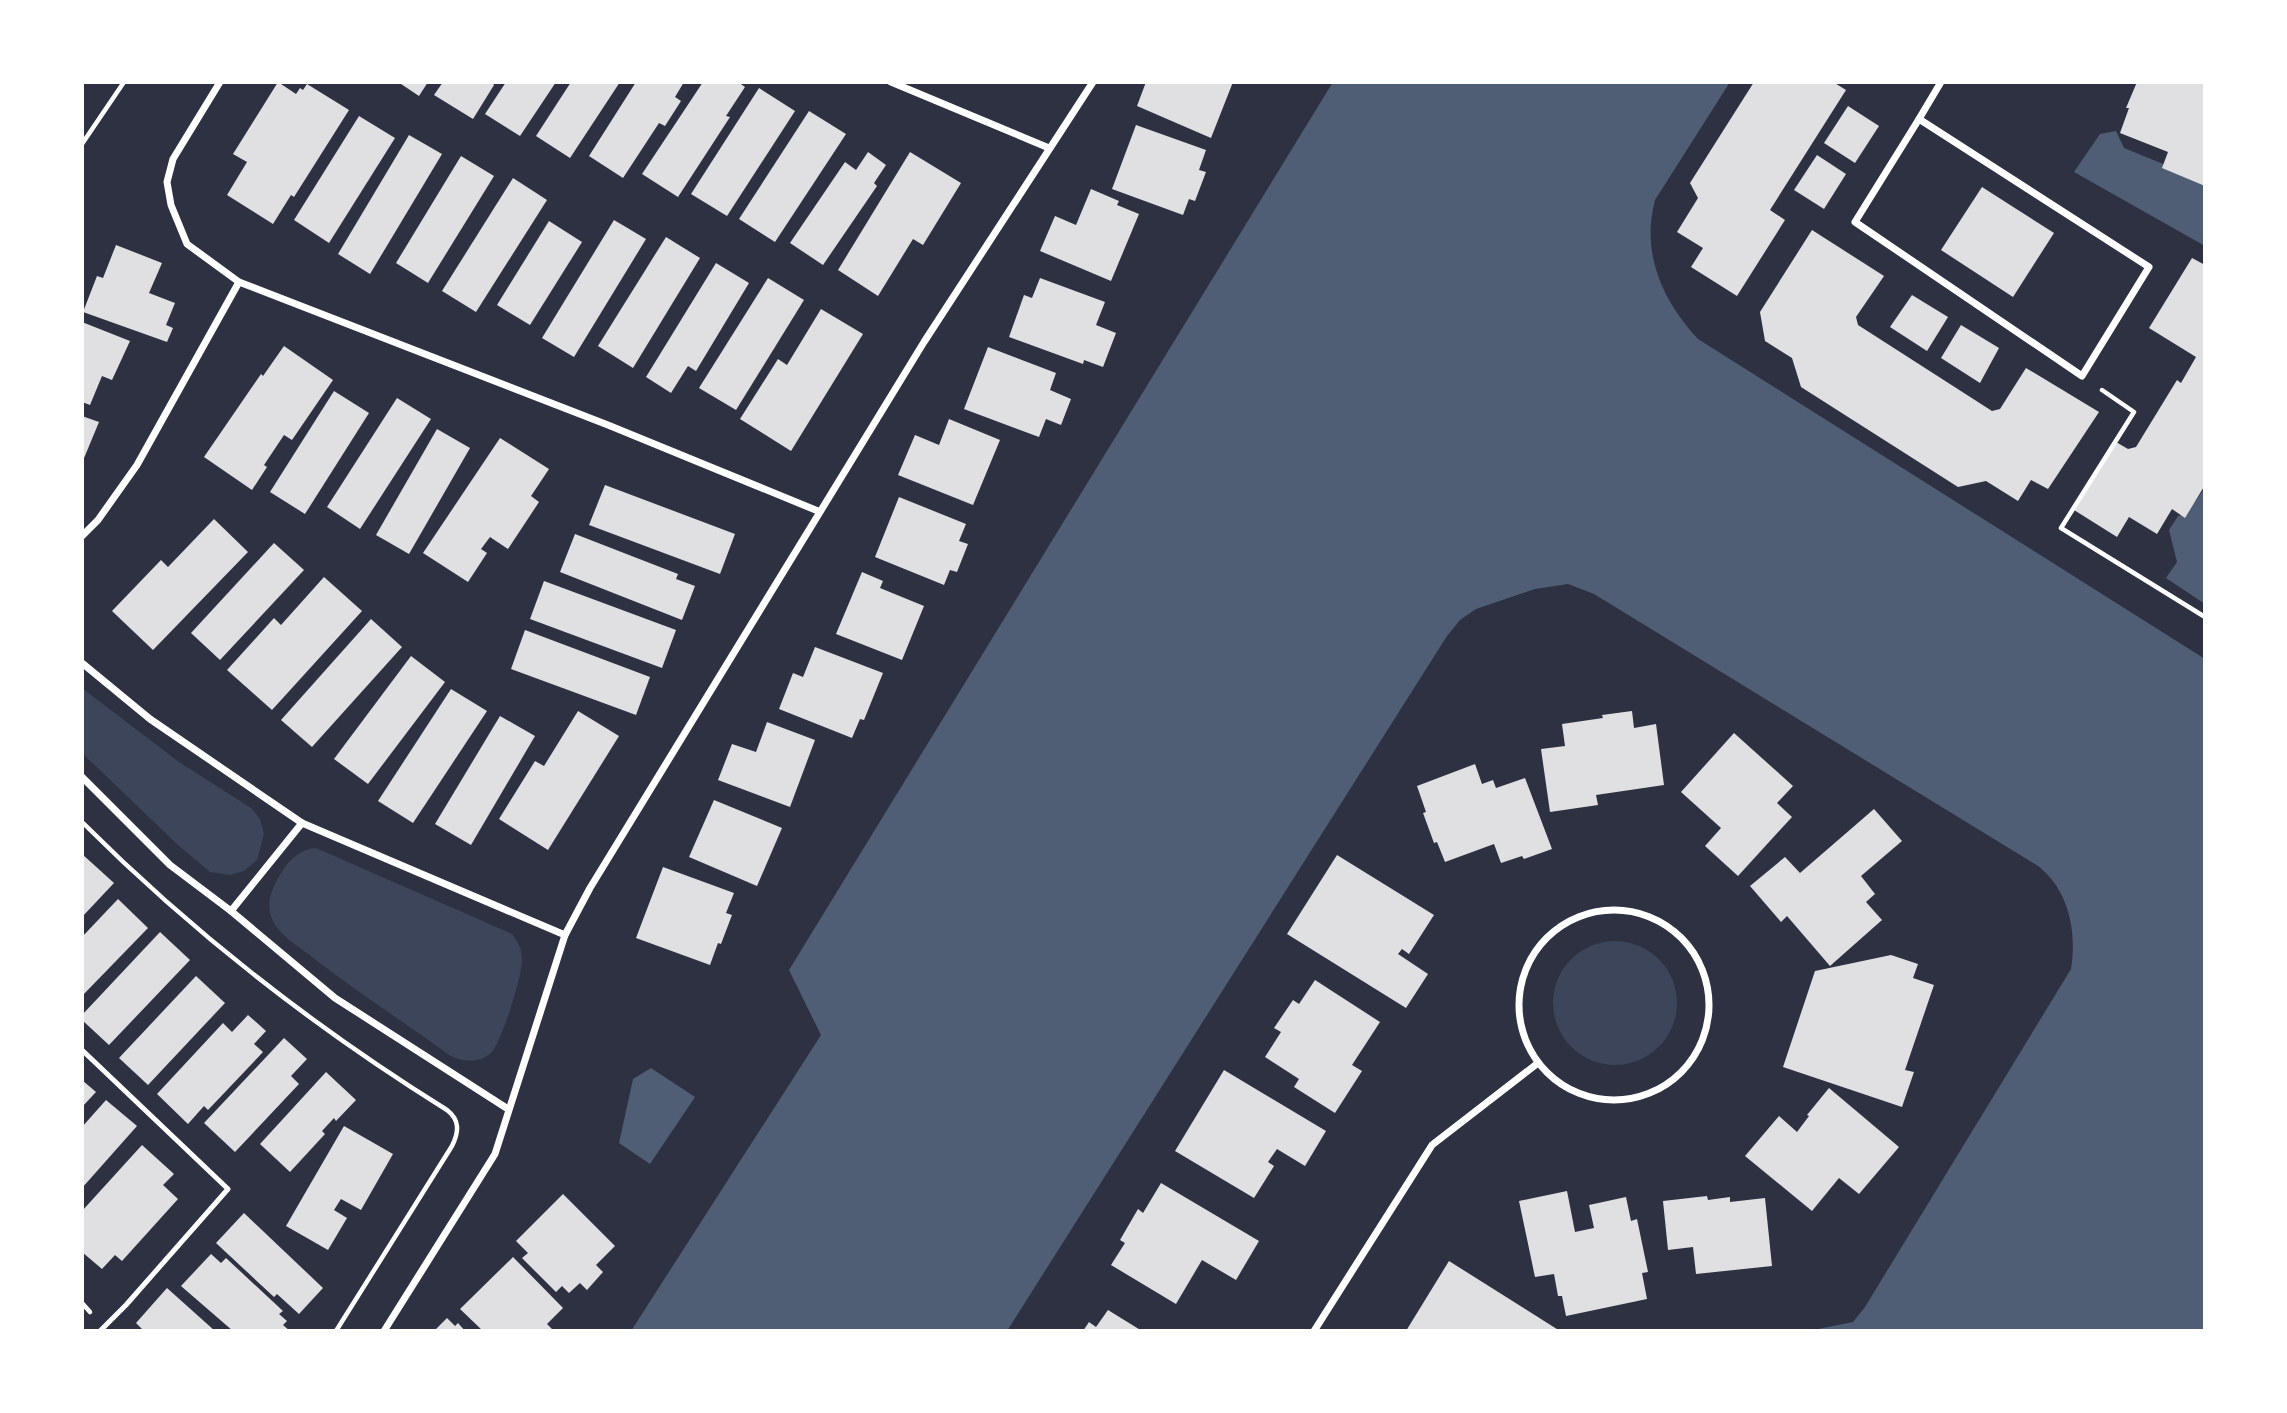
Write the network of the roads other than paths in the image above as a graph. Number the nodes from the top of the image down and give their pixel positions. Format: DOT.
graph roads {
  1 [pos="220,82"];
  2 [pos="891,82"];
  3 [pos="1093,82"];
  4 [pos="1941,82"];
  5 [pos="1919,119"];
  6 [pos="1049,148"];
  7 [pos="239,282"];
  8 [pos="818,511"];
  9 [pos="82,536"];
  10 [pos="82,663"];
  11 [pos="82,777"];
  12 [pos="303,823"];
  13 [pos="231,911"];
  14 [pos="565,935"];
  15 [pos="82,1050"];
  16 [pos="1538,1063"];
  17 [pos="508,1109"];
  18 [pos="100,1331"];
  19 [pos="384,1331"];
  20 [pos="1314,1331"];
  1 -- 7 [label="street"];
  2 -- 6 [label="street"];
  3 -- 6 [label="street"];
  4 -- 5 [label="street"];
  5 -- 5 [label="street"];
  6 -- 8 [label="street"];
  7 -- 8 [label="street"];
  7 -- 9 [label="street"];
  8 -- 14 [label="street"];
  10 -- 12 [label="street"];
  11 -- 13 [label="street"];
  12 -- 13 [label="street"];
  12 -- 14 [label="street"];
  13 -- 17 [label="street"];
  14 -- 17 [label="street"];
  15 -- 18 [label="lane"];
  16 -- 16 [label="street"];
  16 -- 20 [label="street"];
  17 -- 19 [label="street"];
}
